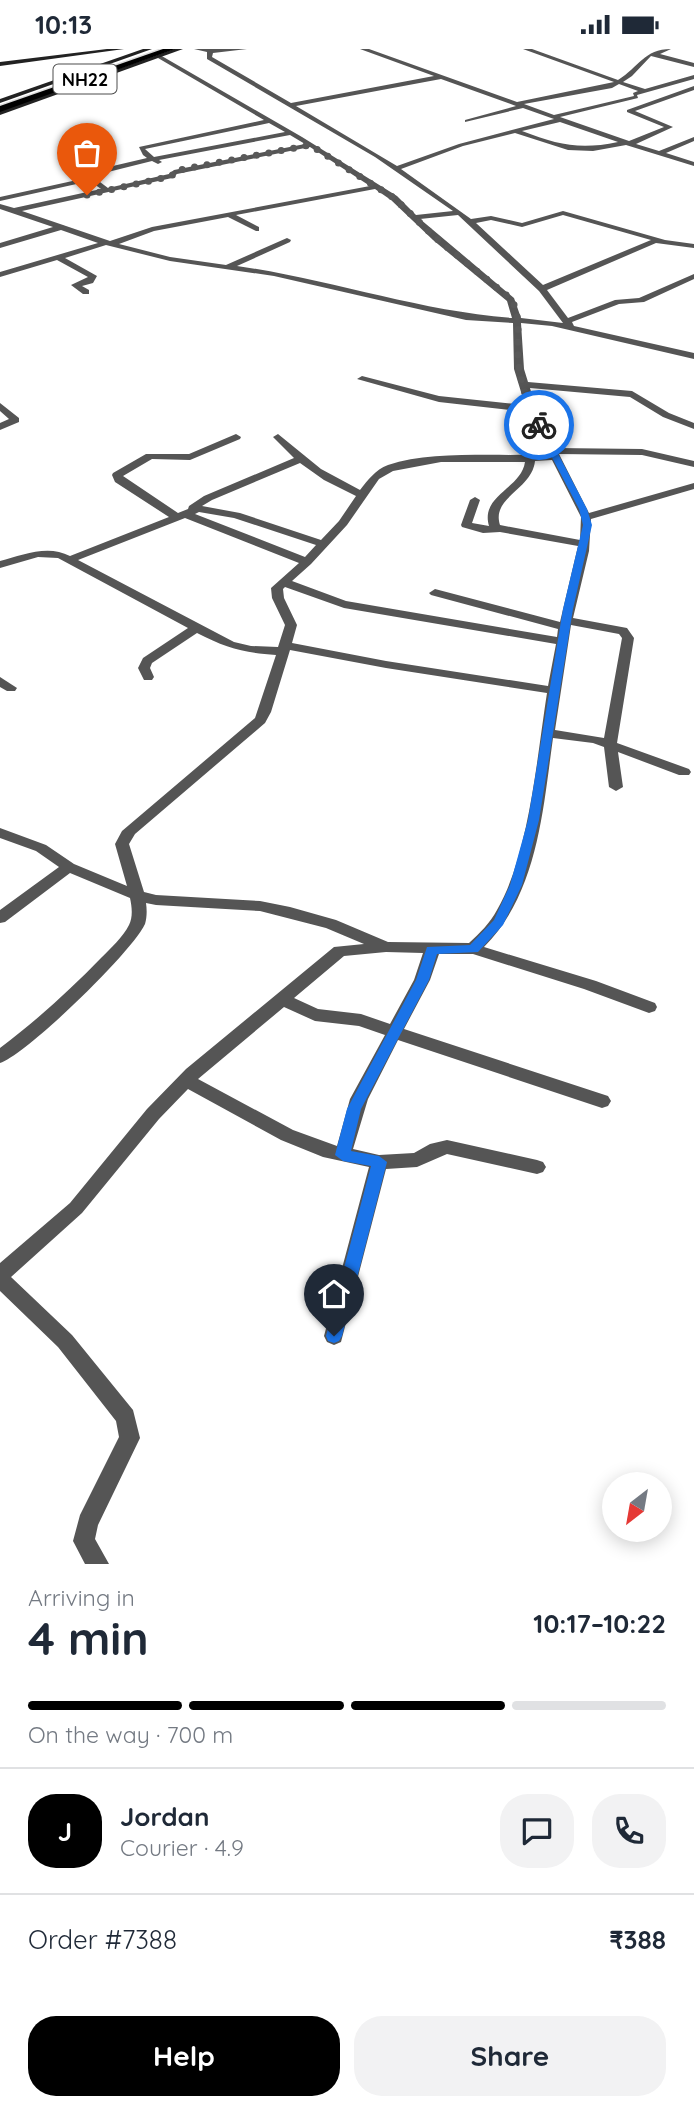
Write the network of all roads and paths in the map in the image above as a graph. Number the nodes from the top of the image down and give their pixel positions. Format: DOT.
graph roads {
  1 [pos="121,49"];
  2 [pos="149,49"];
  3 [pos="171,49"];
  4 [pos="180,49"];
  5 [pos="197,49"];
  6 [pos="244,49"];
  7 [pos="363,49"];
  8 [pos="526,49"];
  9 [pos="667,49"];
  10 [pos="210,51"];
  11 [pos="160,53"];
  12 [pos="654,53"];
  13 [pos="0,64"];
  14 [pos="694,65"];
  15 [pos="444,77"];
  16 [pos="694,77"];
  17 [pos="620,82"];
  18 [pos="608,87"];
  19 [pos="694,88"];
  20 [pos="644,91"];
  21 [pos="682,92"];
  22 [pos="694,95"];
  23 [pos="633,96"];
  24 [pos="654,101"];
  25 [pos="291,105"];
  26 [pos="520,105"];
  27 [pos="0,107"];
  28 [pos="556,119"];
  29 [pos="269,121"];
  30 [pos="467,121"];
  31 [pos="515,131"];
  32 [pos="290,133"];
  33 [pos="694,139"];
  34 [pos="627,143"];
  35 [pos="310,145"];
  36 [pos="659,153"];
  37 [pos="153,159"];
  38 [pos="694,164"];
  39 [pos="396,169"];
  40 [pos="174,171"];
  41 [pos="91,179"];
  42 [pos="375,187"];
  43 [pos="108,191"];
  44 [pos="0,199"];
  45 [pos="0,206"];
  46 [pos="11,211"];
  47 [pos="460,213"];
  48 [pos="230,215"];
  49 [pos="416,217"];
  50 [pos="470,222"];
  51 [pos="61,228"];
  52 [pos="256,229"];
  53 [pos="288,240"];
  54 [pos="661,240"];
  55 [pos="107,243"];
  56 [pos="0,246"];
  57 [pos="694,246"];
  58 [pos="59,258"];
  59 [pos="226,268"];
  60 [pos="0,275"];
  61 [pos="694,276"];
  62 [pos="542,289"];
  63 [pos="86,292"];
  64 [pos="517,321"];
  65 [pos="569,324"];
  66 [pos="694,356"];
  67 [pos="362,379"];
  68 [pos="524,386"];
  69 [pos="0,406"];
  70 [pos="531,409"];
  71 [pos="694,426"];
  72 [pos="0,427"];
  73 [pos="236,437"];
  74 [pos="278,437"];
  75 [pos="555,454"];
  76 [pos="300,459"];
  77 [pos="530,459"];
  78 [pos="694,464"];
  79 [pos="694,486"];
  80 [pos="363,495"];
  81 [pos="475,500"];
  82 [pos="183,513"];
  83 [pos="586,517"];
  84 [pos="499,530"];
  85 [pos="323,544"];
  86 [pos="584,544"];
  87 [pos="71,559"];
  88 [pos="307,562"];
  89 [pos="0,565"];
  90 [pos="283,582"];
  91 [pos="435,593"];
  92 [pos="566,624"];
  93 [pos="196,628"];
  94 [pos="563,642"];
  95 [pos="283,648"];
  96 [pos="148,677"];
  97 [pos="556,691"];
  98 [pos="549,733"];
  99 [pos="610,744"];
  100 [pos="684,772"];
  101 [pos="616,787"];
  102 [pos="0,833"];
  103 [pos="69,867"];
  104 [pos="136,895"];
  105 [pos="0,918"];
  106 [pos="386,947"];
  107 [pos="473,949"];
  108 [pos="432,950"];
  109 [pos="282,999"];
  110 [pos="649,1007"];
  111 [pos="396,1033"];
  112 [pos="0,1057"];
  113 [pos="186,1080"];
  114 [pos="602,1101"];
  115 [pos="343,1155"];
  116 [pos="379,1162"];
  117 [pos="537,1167"];
  118 [pos="0,1277"];
  119 [pos="334,1336"];
  120 [pos="98,1564"];
  1 -- 13 [label="street"];
  2 -- 27 [label="street, NH22"];
  3 -- 27 [label="highway, NH22"];
  4 -- 11 [label="street, NH22"];
  5 -- 10 [label="street"];
  6 -- 10 [label="street"];
  7 -- 15 [label="street"];
  8 -- 17 [label="street"];
  9 -- 12 [label="street"];
  10 -- 25 [label="street"];
  11 -- 27 [label="highway, NH22"];
  11 -- 29 [label="street"];
  12 -- 14 [label="street"];
  12 -- 17 [label="street"];
  15 -- 25 [label="street"];
  15 -- 26 [label="street"];
  16 -- 20 [label="street"];
  17 -- 18 [label="street"];
  17 -- 20 [label="street"];
  18 -- 23 [label="street"];
  18 -- 26 [label="street"];
  19 -- 21 [label="street"];
  20 -- 23 [label="street"];
  21 -- 22 [label="street"];
  21 -- 24 [label="street"];
  23 -- 24 [label="street"];
  23 -- 28 [label="street"];
  24 -- 34 [label="street"];
  25 -- 39 [label="street"];
  26 -- 28 [label="street"];
  26 -- 30 [label="street"];
  28 -- 31 [label="street"];
  28 -- 34 [label="street"];
  29 -- 32 [label="street"];
  29 -- 37 [label="street"];
  31 -- 34 [label="street"];
  31 -- 39 [label="street"];
  32 -- 35 [label="street"];
  32 -- 37 [label="street"];
  33 -- 36 [label="street"];
  34 -- 36 [label="street"];
  35 -- 40 [label="street"];
  35 -- 42 [label="street"];
  36 -- 38 [label="street"];
  37 -- 40 [label="street"];
  37 -- 41 [label="street"];
  39 -- 47 [label="street"];
  40 -- 43 [label="street"];
  41 -- 43 [label="street"];
  41 -- 44 [label="street"];
  42 -- 48 [label="street"];
  42 -- 49 [label="street"];
  43 -- 46 [label="street"];
  45 -- 46 [label="street"];
  46 -- 51 [label="street"];
  47 -- 49 [label="street"];
  47 -- 50 [label="street"];
  48 -- 52 [label="street"];
  48 -- 55 [label="street"];
  49 -- 64 [label="street"];
  50 -- 54 [label="street"];
  50 -- 62 [label="street"];
  51 -- 55 [label="street"];
  51 -- 56 [label="street"];
  53 -- 59 [label="street"];
  54 -- 57 [label="street"];
  54 -- 62 [label="street"];
  55 -- 58 [label="street"];
  55 -- 59 [label="street"];
  58 -- 60 [label="street"];
  58 -- 63 [label="street"];
  59 -- 64 [label="street"];
  61 -- 65 [label="street"];
  62 -- 65 [label="street"];
  64 -- 65 [label="street"];
  64 -- 68 [label="street"];
  65 -- 66 [label="street"];
  67 -- 70 [label="street"];
  68 -- 70 [label="street"];
  68 -- 71 [label="street"];
  69 -- 72 [label="street"];
  70 -- 75 [label="street"];
  73 -- 82 [label="street"];
  74 -- 76 [label="street"];
  75 -- 77 [label="street"];
  75 -- 78 [label="street"];
  75 -- 83 [label="street"];
  76 -- 80 [label="street"];
  76 -- 82 [label="street"];
  77 -- 80 [label="street"];
  77 -- 84 [label="street"];
  79 -- 83 [label="street"];
  80 -- 85 [label="street"];
  81 -- 84 [label="street"];
  82 -- 85 [label="street"];
  82 -- 87 [label="street"];
  82 -- 88 [label="street"];
  83 -- 86 [label="street"];
  84 -- 86 [label="street"];
  85 -- 88 [label="street"];
  86 -- 92 [label="street"];
  87 -- 89 [label="street"];
  87 -- 93 [label="street"];
  88 -- 90 [label="street"];
  90 -- 94 [label="street"];
  90 -- 95 [label="street"];
  91 -- 92 [label="street"];
  92 -- 94 [label="street"];
  92 -- 99 [label="street"];
  93 -- 95 [label="street"];
  93 -- 96 [label="street"];
  94 -- 97 [label="street"];
  95 -- 97 [label="street"];
  95 -- 104 [label="street"];
  97 -- 98 [label="street"];
  98 -- 99 [label="street"];
  98 -- 107 [label="street"];
  99 -- 100 [label="street"];
  99 -- 101 [label="street"];
  102 -- 103 [label="street"];
  103 -- 104 [label="street"];
  103 -- 105 [label="street"];
  104 -- 106 [label="street"];
  104 -- 112 [label="street"];
  106 -- 108 [label="street"];
  106 -- 109 [label="street"];
  107 -- 108 [label="street"];
  107 -- 110 [label="street"];
  108 -- 111 [label="street"];
  109 -- 111 [label="street"];
  109 -- 113 [label="street"];
  111 -- 114 [label="street"];
  111 -- 115 [label="street"];
  113 -- 115 [label="street"];
  113 -- 118 [label="street"];
  115 -- 116 [label="street"];
  116 -- 117 [label="street"];
  116 -- 119 [label="street"];
  118 -- 120 [label="street"];
}
